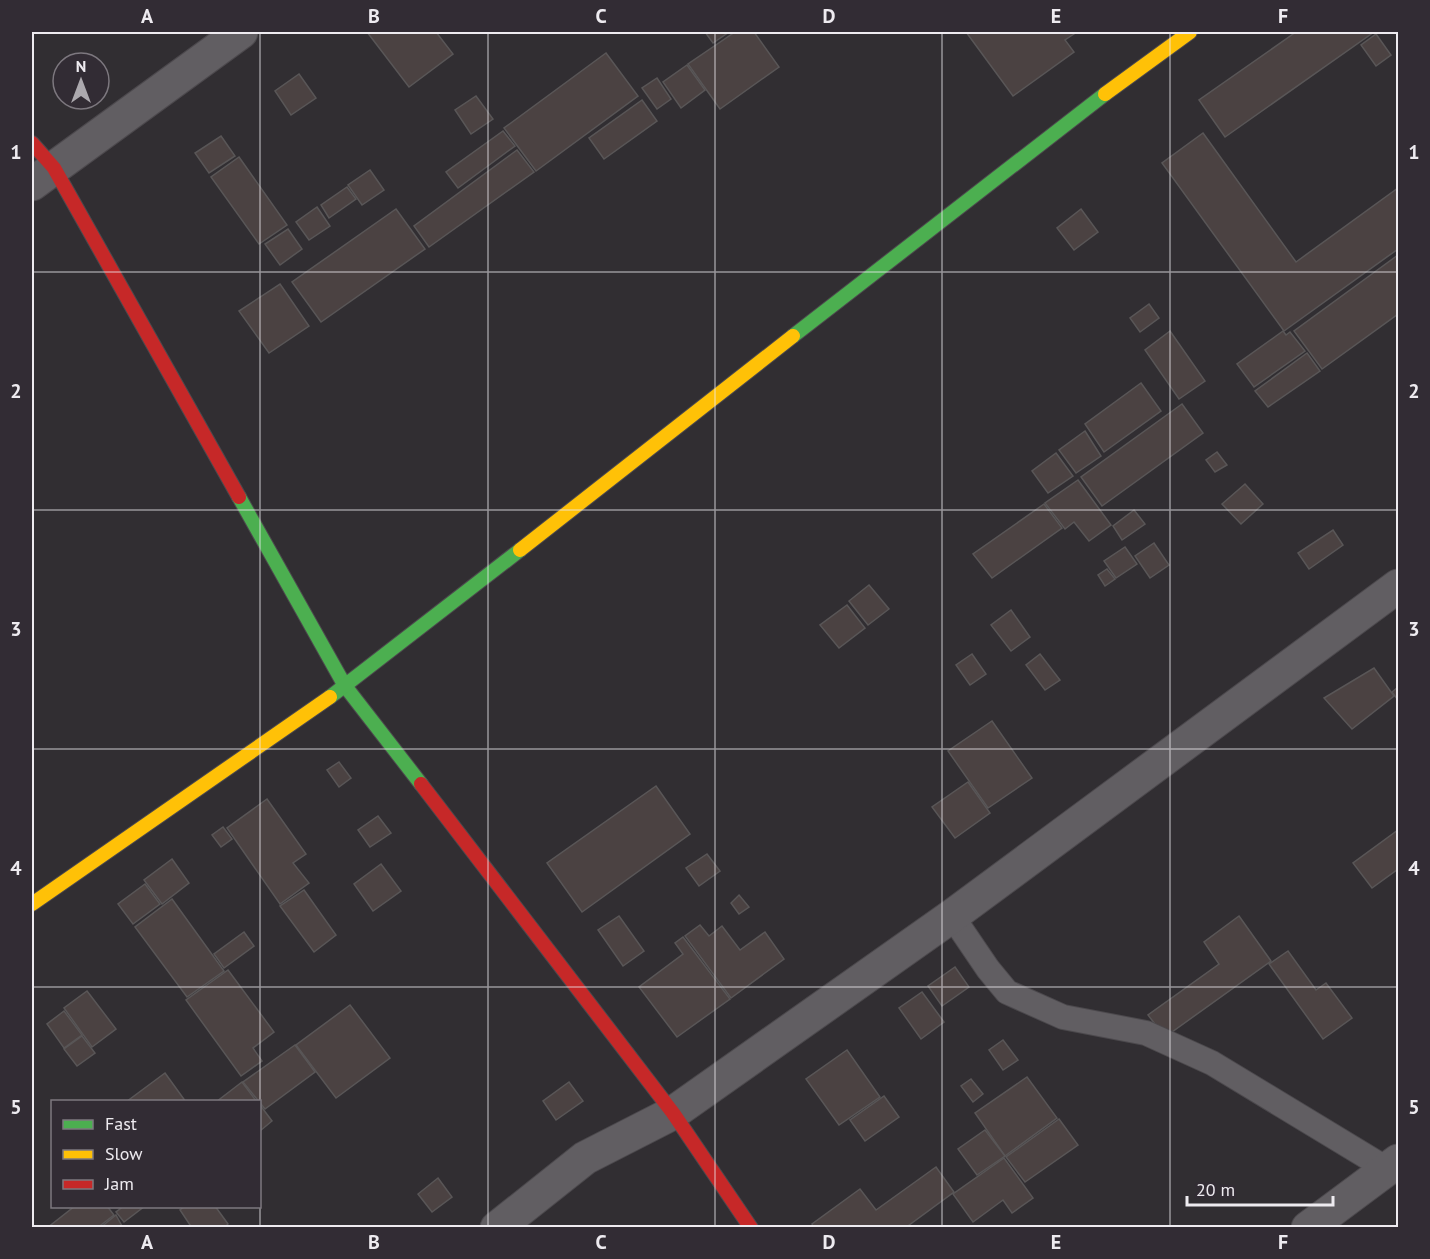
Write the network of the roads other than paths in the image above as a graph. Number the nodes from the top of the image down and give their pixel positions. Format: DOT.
graph roads {
  1 [pos="241,32"];
  2 [pos="1190,32"];
  3 [pos="32,143"];
  4 [pos="43,176"];
  5 [pos="1398,586"];
  6 [pos="345,686"];
  7 [pos="32,904"];
  8 [pos="952,916"];
  9 [pos="673,1113"];
  10 [pos="1393,1165"];
  11 [pos="497,1227"];
  12 [pos="751,1227"];
  13 [pos="1308,1227"];
  1 -- 4 [label="street"];
  2 -- 6 [label="street"];
  3 -- 4 [label="street"];
  4 -- 6 [label="street"];
  5 -- 8 [label="street"];
  6 -- 7 [label="street"];
  6 -- 9 [label="street"];
  8 -- 9 [label="street"];
  8 -- 10 [label="lane"];
  9 -- 11 [label="street"];
  9 -- 12 [label="street"];
  10 -- 13 [label="street"];
}
